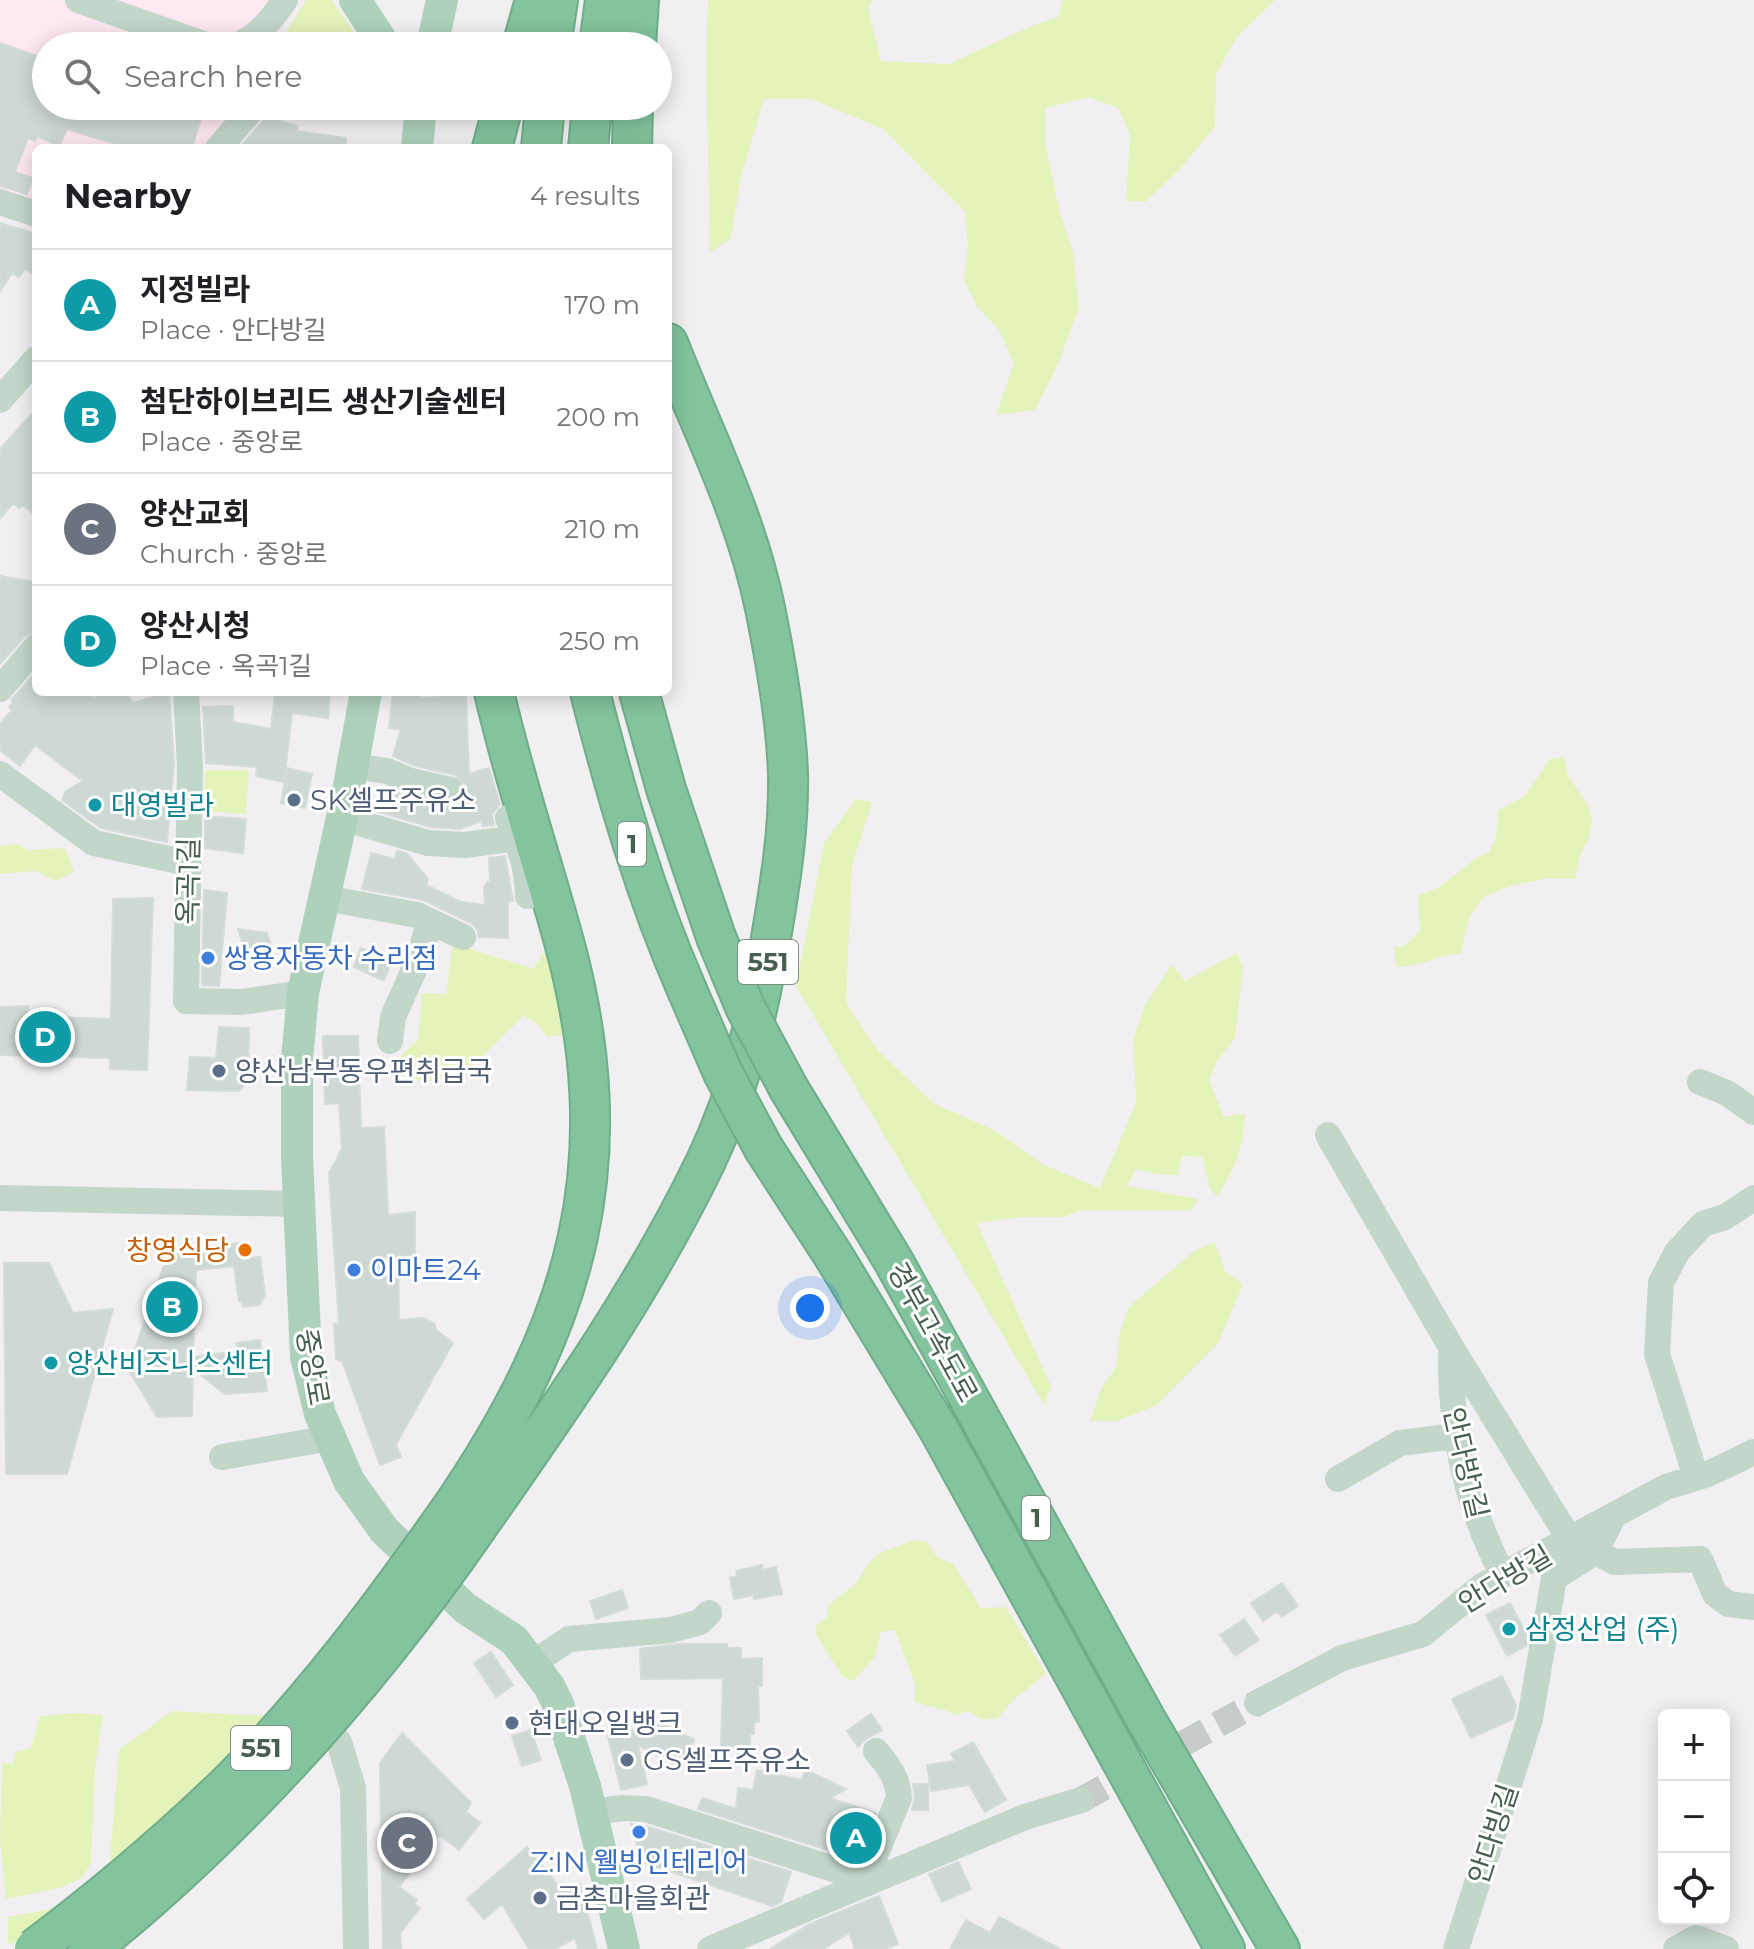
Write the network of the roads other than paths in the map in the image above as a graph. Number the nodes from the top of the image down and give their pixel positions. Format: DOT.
graph roads {
  1 [pos="78,0"];
  2 [pos="285,0"];
  3 [pos="355,0"];
  4 [pos="442,0"];
  5 [pos="535,0"];
  6 [pos="558,0"];
  7 [pos="605,0"];
  8 [pos="639,0"];
  9 [pos="169,32"];
  10 [pos="258,32"];
  11 [pos="376,32"];
  12 [pos="435,32"];
  13 [pos="526,32"];
  14 [pos="553,32"];
  15 [pos="601,32"];
  16 [pos="637,32"];
  17 [pos="243,120"];
  18 [pos="420,120"];
  19 [pos="499,120"];
  20 [pos="544,120"];
  21 [pos="591,120"];
  22 [pos="633,120"];
  23 [pos="222,144"];
  24 [pos="417,144"];
  25 [pos="493,144"];
  26 [pos="541,144"];
  27 [pos="588,144"];
  28 [pos="632,144"];
  29 [pos="0,202"];
  30 [pos="32,213"];
  31 [pos="672,353"];
  32 [pos="32,364"];
  33 [pos="0,400"];
  34 [pos="32,652"];
  35 [pos="0,689"];
  36 [pos="186,696"];
  37 [pos="365,696"];
  38 [pos="495,696"];
  39 [pos="591,696"];
  40 [pos="640,696"];
  41 [pos="353,766"];
  42 [pos="0,774"];
  43 [pos="451,790"];
  44 [pos="342,818"];
  45 [pos="188,863"];
  46 [pos="528,896"];
  47 [pos="325,898"];
  48 [pos="429,921"];
  49 [pos="463,937"];
  50 [pos="303,993"];
  51 [pos="390,1041"];
  52 [pos="1700,1082"];
  53 [pos="1754,1112"];
  54 [pos="1328,1135"];
  55 [pos="0,1198"];
  56 [pos="1754,1198"];
  57 [pos="298,1204"];
  58 [pos="1451,1347"];
  59 [pos="1456,1436"];
  60 [pos="331,1438"];
  61 [pos="1754,1452"];
  62 [pos="222,1457"];
  63 [pos="1702,1476"];
  64 [pos="1338,1479"];
  65 [pos="464,1518"];
  66 [pos="1581,1551"];
  67 [pos="1536,1558"];
  68 [pos="1503,1575"];
  69 [pos="1554,1578"];
  70 [pos="1754,1607"];
  71 [pos="709,1613"];
  72 [pos="533,1663"];
  73 [pos="1257,1703"];
  74 [pos="307,1709"];
  75 [pos="876,1751"];
  76 [pos="1081,1800"];
  77 [pos="591,1812"];
  78 [pos="868,1880"];
  79 [pos="625,1943"];
  80 [pos="34,1949"];
  81 [pos="89,1949"];
  82 [pos="356,1949"];
  83 [pos="710,1949"];
  84 [pos="1225,1949"];
  85 [pos="1280,1949"];
  86 [pos="1456,1949"];
  87 [pos="1676,1949"];
  88 [pos="1726,1949"];
  1 -- 9 [label="street"];
  2 -- 10 [label="street"];
  3 -- 11 [label="main road"];
  4 -- 12 [label="main road"];
  5 -- 13 [label="highway"];
  6 -- 14 [label="highway"];
  7 -- 15 [label="highway"];
  8 -- 16 [label="highway"];
  17 -- 23 [label="street"];
  18 -- 24 [label="main road"];
  19 -- 25 [label="highway"];
  20 -- 26 [label="highway"];
  21 -- 27 [label="highway"];
  22 -- 28 [label="highway"];
  29 -- 30 [label="street"];
  31 -- 65 [label="highway, 551"];
  32 -- 33 [label="street"];
  34 -- 35 [label="street"];
  36 -- 45 [label="street, 옥곡1길"];
  37 -- 41 [label="main road, 중앙로"];
  38 -- 65 [label="highway, 551"];
  39 -- 84 [label="highway, 경부고속도로 / 1, bridge"];
  40 -- 85 [label="highway, 경부고속도로 / 1, bridge"];
  41 -- 43 [label="street"];
  41 -- 44 [label="main road, 중앙로"];
  42 -- 45 [label="street"];
  44 -- 46 [label="street"];
  44 -- 47 [label="main road, 중앙로"];
  45 -- 50 [label="street, 옥곡1길"];
  47 -- 48 [label="street"];
  47 -- 50 [label="main road, 중앙로"];
  48 -- 49 [label="street"];
  48 -- 51 [label="street"];
  50 -- 57 [label="main road, 중앙로"];
  52 -- 53 [label="street"];
  54 -- 58 [label="street"];
  55 -- 57 [label="street"];
  56 -- 63 [label="street"];
  57 -- 60 [label="main road, 중앙로"];
  58 -- 59 [label="street, 안다방1길"];
  58 -- 66 [label="street"];
  59 -- 64 [label="street"];
  59 -- 68 [label="street, 안다방1길"];
  60 -- 62 [label="street"];
  60 -- 72 [label="main road, 중앙로"];
  61 -- 63 [label="street, 안다방길"];
  63 -- 66 [label="street, 안다방길"];
  65 -- 80 [label="highway, 551, bridge"];
  65 -- 81 [label="highway, 551, bridge"];
  66 -- 67 [label="street, 안다방길"];
  66 -- 69 [label="street"];
  66 -- 70 [label="street, 안다방길"];
  67 -- 68 [label="street, 안다방길"];
  67 -- 69 [label="street"];
  68 -- 73 [label="street, 안다방길"];
  69 -- 86 [label="street, 안다빙길"];
  71 -- 72 [label="street"];
  72 -- 77 [label="main road, 중앙로"];
  74 -- 82 [label="street"];
  75 -- 78 [label="street"];
  76 -- 78 [label="street"];
  77 -- 78 [label="street"];
  77 -- 79 [label="main road, 중앙로"];
  78 -- 83 [label="street"];
  87 -- 88 [label="street"];
}
